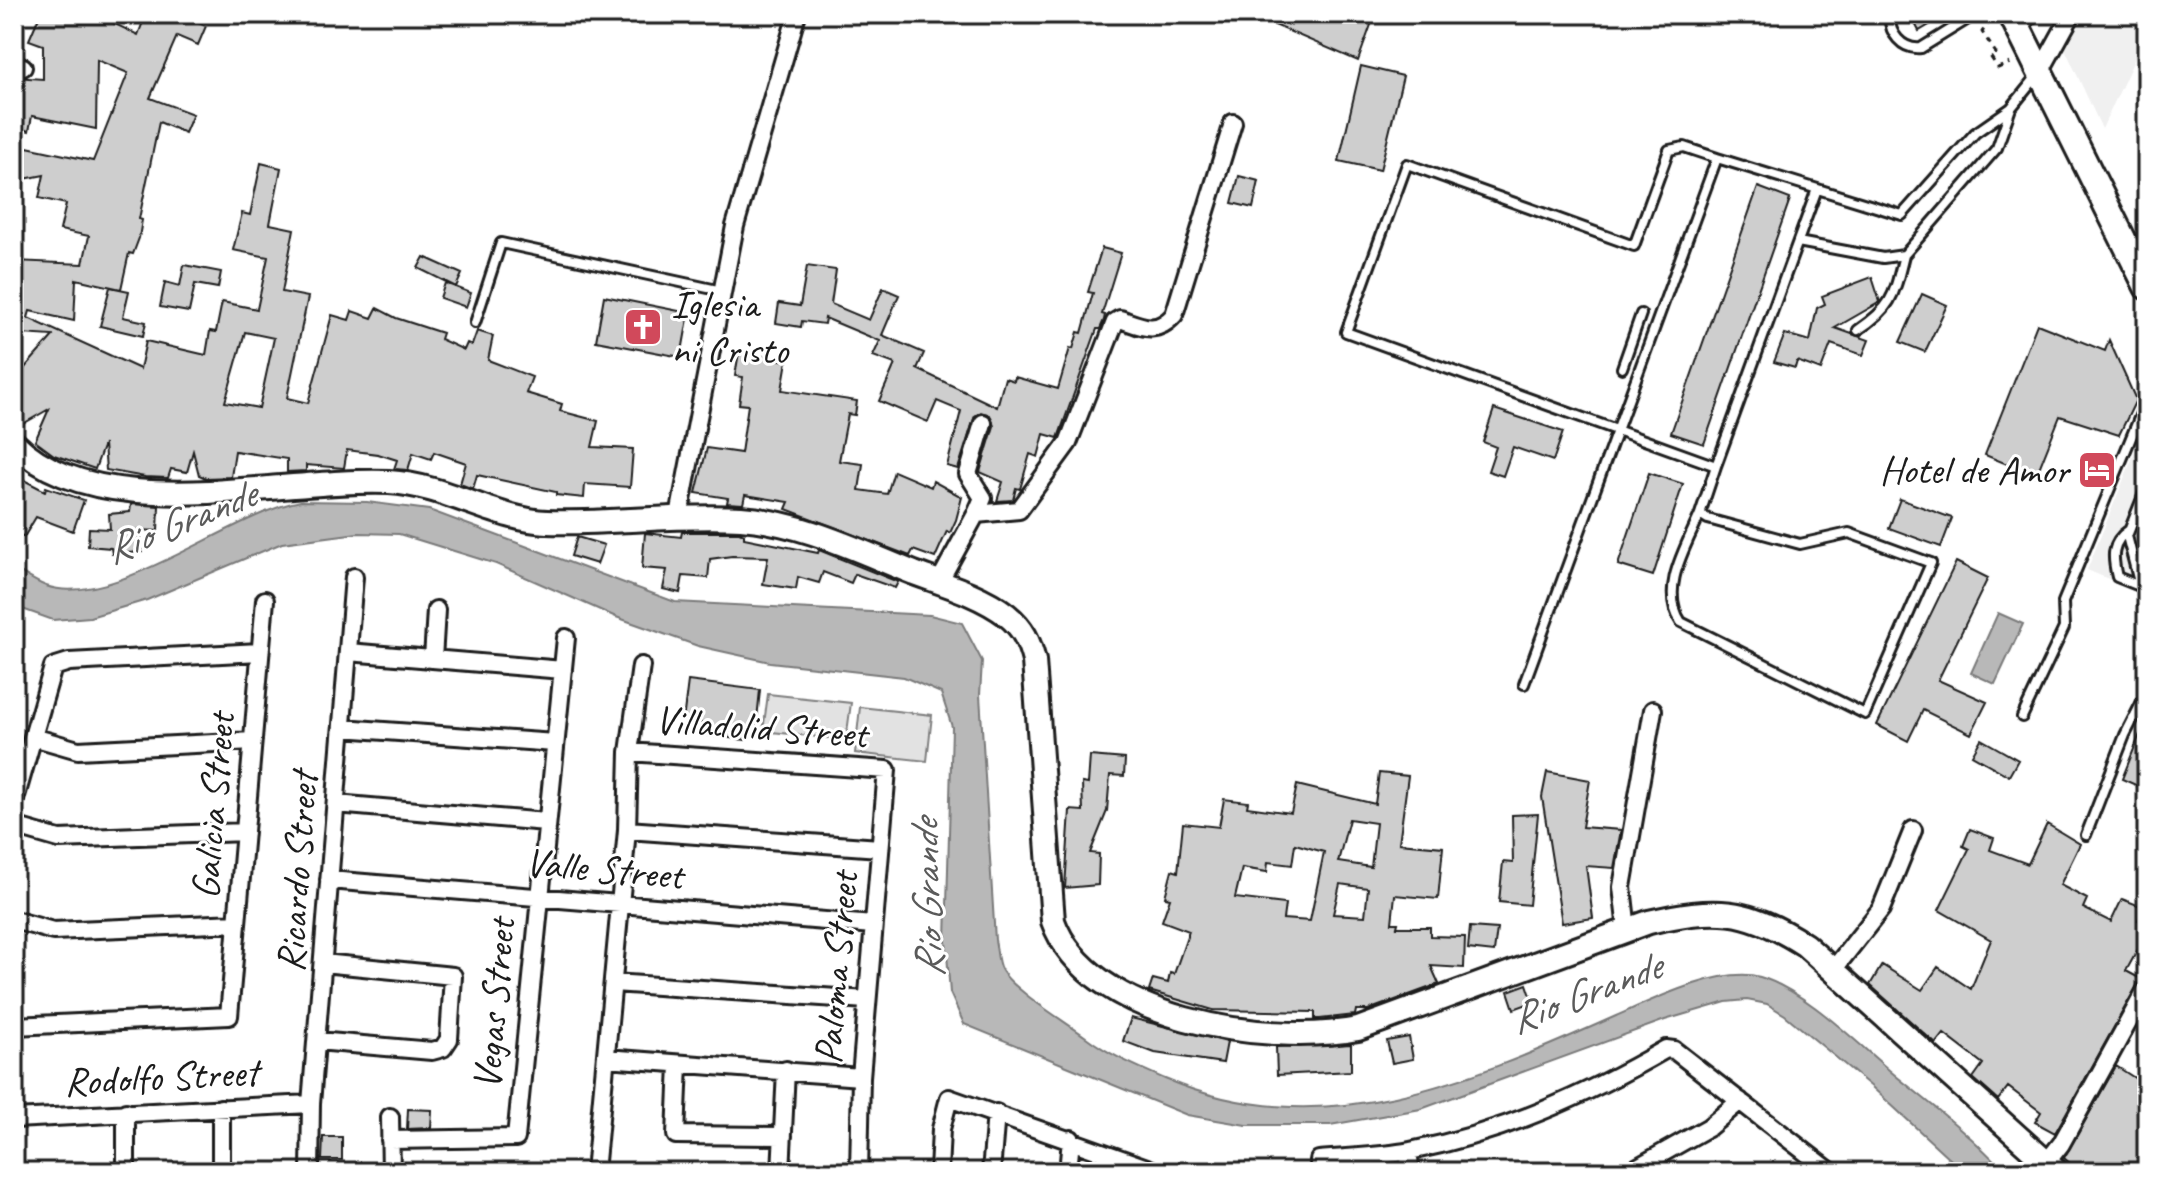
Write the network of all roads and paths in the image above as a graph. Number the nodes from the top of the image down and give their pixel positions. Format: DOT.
graph roads {
  1 [pos="797,14"];
  2 [pos="1890,14"];
  3 [pos="1976,14"];
  4 [pos="1995,14"];
  5 [pos="2072,14"];
  6 [pos="2022,20"];
  7 [pos="2037,67"];
  8 [pos="1998,68"];
  9 [pos="2011,108"];
  10 [pos="1233,123"];
  11 [pos="1717,158"];
  12 [pos="1817,189"];
  13 [pos="1798,242"];
  14 [pos="1904,255"];
  15 [pos="2147,287"];
  16 [pos="722,291"];
  17 [pos="1641,314"];
  18 [pos="475,323"];
  19 [pos="1858,330"];
  20 [pos="1622,368"];
  21 [pos="2147,399"];
  22 [pos="983,423"];
  23 [pos="1616,429"];
  24 [pos="14,443"];
  25 [pos="1716,466"];
  26 [pos="2147,486"];
  27 [pos="976,514"];
  28 [pos="1700,514"];
  29 [pos="679,516"];
  30 [pos="2130,527"];
  31 [pos="354,577"];
  32 [pos="939,582"];
  33 [pos="2144,587"];
  34 [pos="265,600"];
  35 [pos="436,610"];
  36 [pos="566,638"];
  37 [pos="260,652"];
  38 [pos="348,652"];
  39 [pos="433,659"];
  40 [pos="641,666"];
  41 [pos="563,670"];
  42 [pos="1524,684"];
  43 [pos="2147,692"];
  44 [pos="1653,710"];
  45 [pos="2022,717"];
  46 [pos="342,728"];
  47 [pos="33,737"];
  48 [pos="253,741"];
  49 [pos="555,743"];
  50 [pos="629,752"];
  51 [pos="887,770"];
  52 [pos="14,803"];
  53 [pos="336,804"];
  54 [pos="546,822"];
  55 [pos="14,826"];
  56 [pos="627,830"];
  57 [pos="1913,830"];
  58 [pos="245,832"];
  59 [pos="2086,835"];
  60 [pos="880,848"];
  61 [pos="329,880"];
  62 [pos="538,897"];
  63 [pos="620,904"];
  64 [pos="14,920"];
  65 [pos="237,923"];
  66 [pos="873,925"];
  67 [pos="1627,930"];
  68 [pos="323,963"];
  69 [pos="1833,970"];
  70 [pos="613,983"];
  71 [pos="2147,988"];
  72 [pos="867,1000"];
  73 [pos="14,1026"];
  74 [pos="317,1041"];
  75 [pos="606,1058"];
  76 [pos="679,1064"];
  77 [pos="786,1070"];
  78 [pos="861,1077"];
  79 [pos="1740,1101"];
  80 [pos="311,1104"];
  81 [pos="221,1108"];
  82 [pos="126,1112"];
  83 [pos="996,1113"];
  84 [pos="390,1117"];
  85 [pos="14,1119"];
  86 [pos="783,1136"];
  87 [pos="1071,1139"];
  88 [pos="390,1140"];
  89 [pos="1408,1152"];
  90 [pos="1814,1159"];
  91 [pos="2052,1167"];
  92 [pos="1150,1170"];
  93 [pos="126,1172"];
  94 [pos="221,1172"];
  95 [pos="310,1172"];
  96 [pos="391,1172"];
  97 [pos="595,1172"];
  98 [pos="781,1172"];
  99 [pos="859,1172"];
  100 [pos="939,1172"];
  101 [pos="991,1172"];
  102 [pos="1068,1172"];
  103 [pos="1320,1172"];
  104 [pos="1411,1172"];
  105 [pos="1629,1172"];
  106 [pos="1801,1172"];
  107 [pos="1831,1172"];
  1 -- 16 [label="street"];
  2 -- 3 [label="lane"];
  4 -- 8 [label="path"];
  5 -- 7 [label="street"];
  6 -- 7 [label="main road"];
  7 -- 9 [label="lane"];
  7 -- 15 [label="main road"];
  9 -- 12 [label="lane"];
  9 -- 14 [label="lane"];
  10 -- 27 [label="street"];
  11 -- 12 [label="lane"];
  11 -- 23 [label="lane"];
  11 -- 23 [label="lane"];
  12 -- 13 [label="lane"];
  13 -- 14 [label="lane"];
  13 -- 25 [label="lane"];
  14 -- 19 [label="lane"];
  16 -- 18 [label="lane"];
  16 -- 29 [label="street"];
  17 -- 20 [label="lane"];
  21 -- 45 [label="lane"];
  22 -- 27 [label="street"];
  23 -- 25 [label="lane"];
  23 -- 42 [label="lane"];
  24 -- 29 [label="main road"];
  25 -- 28 [label="lane"];
  26 -- 30 [label="lane"];
  27 -- 32 [label="street"];
  28 -- 28 [label="lane"];
  29 -- 32 [label="main road"];
  30 -- 33 [label="lane"];
  30 -- 33 [label="lane"];
  31 -- 38 [label="street, Ricardo Street"];
  32 -- 67 [label="main road"];
  34 -- 37 [label="street, Galicia Street"];
  35 -- 39 [label="street"];
  36 -- 41 [label="street, Vegas Street"];
  37 -- 47 [label="street"];
  37 -- 48 [label="street, Galicia Street"];
  38 -- 39 [label="street"];
  38 -- 46 [label="street, Ricardo Street"];
  39 -- 41 [label="street"];
  40 -- 50 [label="street"];
  41 -- 49 [label="street, Vegas Street"];
  43 -- 59 [label="lane"];
  44 -- 67 [label="street"];
  46 -- 49 [label="street"];
  46 -- 53 [label="street, Ricardo Street"];
  47 -- 48 [label="street"];
  47 -- 52 [label="street"];
  48 -- 58 [label="street, Galicia Street"];
  49 -- 54 [label="street, Vegas Street"];
  50 -- 51 [label="street, Villadolid Street"];
  50 -- 56 [label="street"];
  51 -- 60 [label="street, Paloma Street"];
  53 -- 54 [label="street"];
  53 -- 61 [label="street, Ricardo Street"];
  54 -- 62 [label="street, Vegas Street"];
  55 -- 58 [label="street"];
  56 -- 60 [label="street"];
  56 -- 63 [label="street"];
  57 -- 69 [label="street"];
  58 -- 65 [label="street, Galicia Street"];
  60 -- 66 [label="street, Paloma Street"];
  61 -- 62 [label="street, Valle Street"];
  61 -- 68 [label="street, Ricardo Street"];
  62 -- 63 [label="street, Valle Street"];
  62 -- 88 [label="street, Vegas Street"];
  63 -- 66 [label="street, Valle Street"];
  63 -- 70 [label="street"];
  64 -- 65 [label="street"];
  65 -- 73 [label="street, Galicia Street"];
  66 -- 72 [label="street, Paloma Street"];
  67 -- 69 [label="main road"];
  68 -- 74 [label="street, Ricardo Street"];
  68 -- 74 [label="street"];
  69 -- 91 [label="main road"];
  70 -- 72 [label="street"];
  70 -- 75 [label="street"];
  71 -- 91 [label="street"];
  72 -- 78 [label="street, Paloma Street"];
  74 -- 80 [label="street, Ricardo Street"];
  75 -- 76 [label="street"];
  75 -- 97 [label="street"];
  76 -- 77 [label="street"];
  76 -- 86 [label="street"];
  77 -- 78 [label="street"];
  77 -- 86 [label="street"];
  78 -- 99 [label="street, Paloma Street"];
  79 -- 89 [label="street"];
  79 -- 90 [label="street"];
  79 -- 105 [label="street"];
  80 -- 81 [label="street, Rodolfo Street"];
  80 -- 95 [label="street, Ricardo Street"];
  81 -- 82 [label="street, Rodolfo Street"];
  81 -- 94 [label="street"];
  82 -- 85 [label="street, Rodolfo Street"];
  82 -- 93 [label="street"];
  83 -- 87 [label="street"];
  83 -- 100 [label="street"];
  83 -- 101 [label="street"];
  84 -- 88 [label="street"];
  86 -- 98 [label="street"];
  87 -- 92 [label="street"];
  87 -- 102 [label="street"];
  88 -- 96 [label="street"];
  89 -- 103 [label="street"];
  89 -- 104 [label="street"];
  90 -- 106 [label="street"];
  90 -- 107 [label="street"];
}
